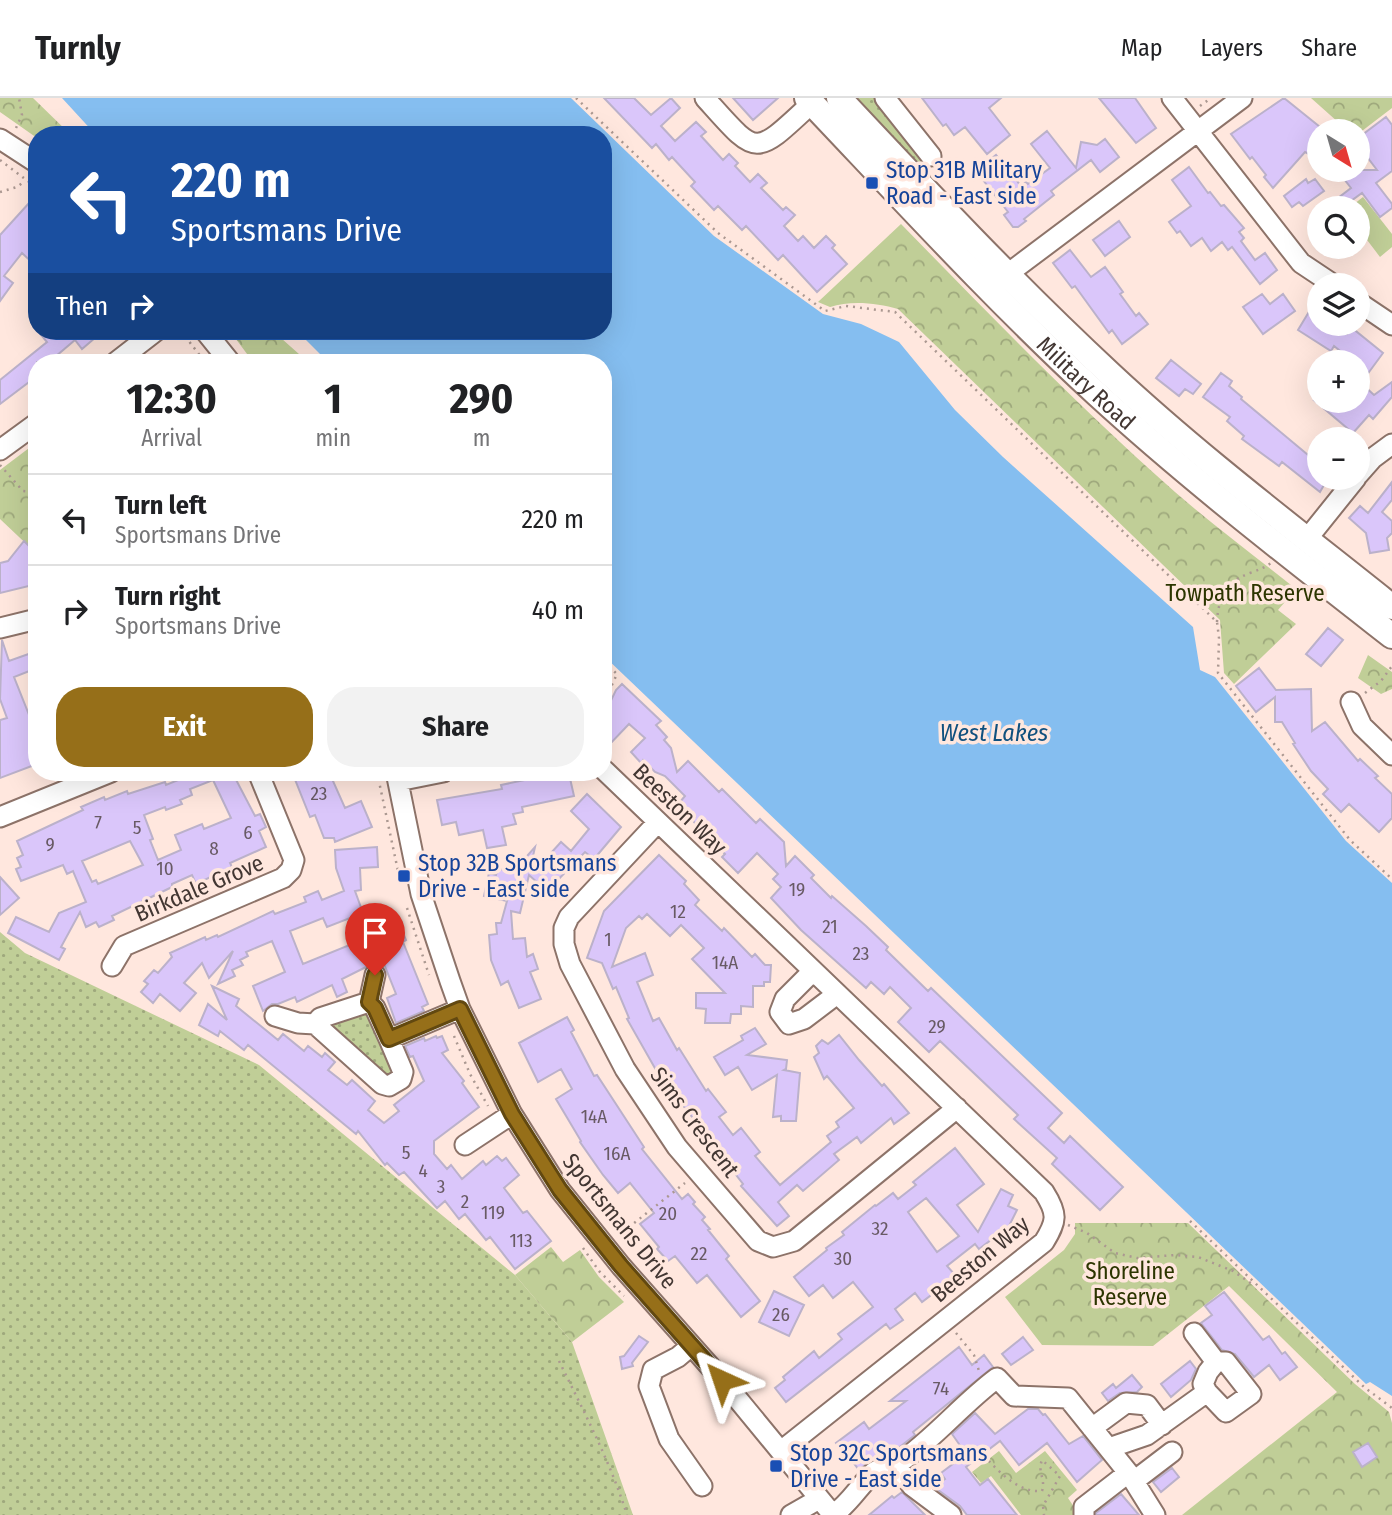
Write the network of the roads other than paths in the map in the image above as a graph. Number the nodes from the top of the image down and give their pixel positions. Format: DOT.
graph roads {
  1 [pos="705,98"];
  2 [pos="839,98"];
  3 [pos="884,98"];
  4 [pos="1172,98"];
  5 [pos="1242,98"];
  6 [pos="809,101"];
  7 [pos="1199,131"];
  8 [pos="8,133"];
  9 [pos="931,156"];
  10 [pos="28,165"];
  11 [pos="1316,273"];
  12 [pos="997,282"];
  13 [pos="1370,310"];
  14 [pos="1392,325"];
  15 [pos="144,340"];
  16 [pos="212,340"];
  17 [pos="126,354"];
  18 [pos="224,354"];
  19 [pos="28,430"];
  20 [pos="1392,444"];
  21 [pos="0,450"];
  22 [pos="1370,461"];
  23 [pos="1346,490"];
  24 [pos="1307,539"];
  25 [pos="1392,607"];
  26 [pos="28,621"];
  27 [pos="0,628"];
  28 [pos="1392,636"];
  29 [pos="1352,702"];
  30 [pos="1392,755"];
  31 [pos="612,778"];
  32 [pos="89,781"];
  33 [pos="262,781"];
  34 [pos="389,781"];
  35 [pos="0,817"];
  36 [pos="658,822"];
  37 [pos="112,966"];
  38 [pos="813,971"];
  39 [pos="375,975"];
  40 [pos="837,994"];
  41 [pos="369,1002"];
  42 [pos="460,1009"];
  43 [pos="275,1016"];
  44 [pos="316,1024"];
  45 [pos="389,1039"];
  46 [pos="957,1108"];
  47 [pos="512,1114"];
  48 [pos="465,1145"];
  49 [pos="1194,1333"];
  50 [pos="691,1346"];
  51 [pos="1216,1362"];
  52 [pos="1207,1392"];
  53 [pos="1162,1425"];
  54 [pos="1092,1428"];
  55 [pos="1109,1448"];
  56 [pos="781,1451"];
  57 [pos="1172,1452"];
  58 [pos="897,1465"];
  59 [pos="1131,1477"];
  60 [pos="702,1486"];
  61 [pos="819,1499"];
  62 [pos="791,1515"];
  63 [pos="833,1515"];
  64 [pos="951,1515"];
  65 [pos="1084,1515"];
  66 [pos="1155,1515"];
  1 -- 6 [label="street"];
  2 -- 12 [label="main road, Military Road"];
  3 -- 9 [label="street"];
  4 -- 7 [label="street"];
  5 -- 7 [label="street"];
  6 -- 12 [label="main road, Military Road"];
  7 -- 11 [label="street"];
  7 -- 12 [label="street"];
  8 -- 10 [label="street"];
  12 -- 24 [label="main road, Military Road"];
  12 -- 28 [label="main road, Military Road"];
  13 -- 14 [label="street"];
  15 -- 17 [label="street"];
  16 -- 18 [label="street"];
  19 -- 21 [label="street"];
  20 -- 22 [label="street"];
  23 -- 24 [label="street"];
  24 -- 25 [label="main road, Military Road"];
  26 -- 27 [label="street"];
  29 -- 30 [label="street"];
  31 -- 36 [label="street, Beeston Way"];
  32 -- 35 [label="street"];
  33 -- 37 [label="street, Birkdale Grove"];
  34 -- 42 [label="street, Sportsmans Drive"];
  36 -- 38 [label="street, Beeston Way"];
  36 -- 46 [label="street, Sims Crescent"];
  38 -- 40 [label="street, Beeston Way"];
  38 -- 40 [label="street"];
  39 -- 41 [label="street"];
  40 -- 46 [label="street, Beeston Way"];
  41 -- 44 [label="street"];
  41 -- 45 [label="street"];
  42 -- 45 [label="street"];
  42 -- 47 [label="street, Sportsmans Drive"];
  43 -- 44 [label="street"];
  44 -- 45 [label="street"];
  46 -- 56 [label="street, Beeston Way"];
  47 -- 48 [label="street"];
  47 -- 50 [label="street, Sportsmans Drive"];
  49 -- 51 [label="street"];
  50 -- 56 [label="street, Sportsmans Drive"];
  50 -- 60 [label="street"];
  51 -- 52 [label="street"];
  51 -- 52 [label="street"];
  52 -- 53 [label="street"];
  53 -- 54 [label="street"];
  53 -- 55 [label="street"];
  54 -- 55 [label="street"];
  54 -- 58 [label="street, Sportsmans Drive"];
  55 -- 59 [label="street"];
  56 -- 61 [label="street, Sportsmans Drive"];
  57 -- 59 [label="street"];
  58 -- 63 [label="street, Sportsmans Drive"];
  58 -- 64 [label="street"];
  59 -- 65 [label="street"];
  59 -- 66 [label="street"];
  61 -- 62 [label="street"];
  61 -- 63 [label="street, Sportsmans Drive"];
}
